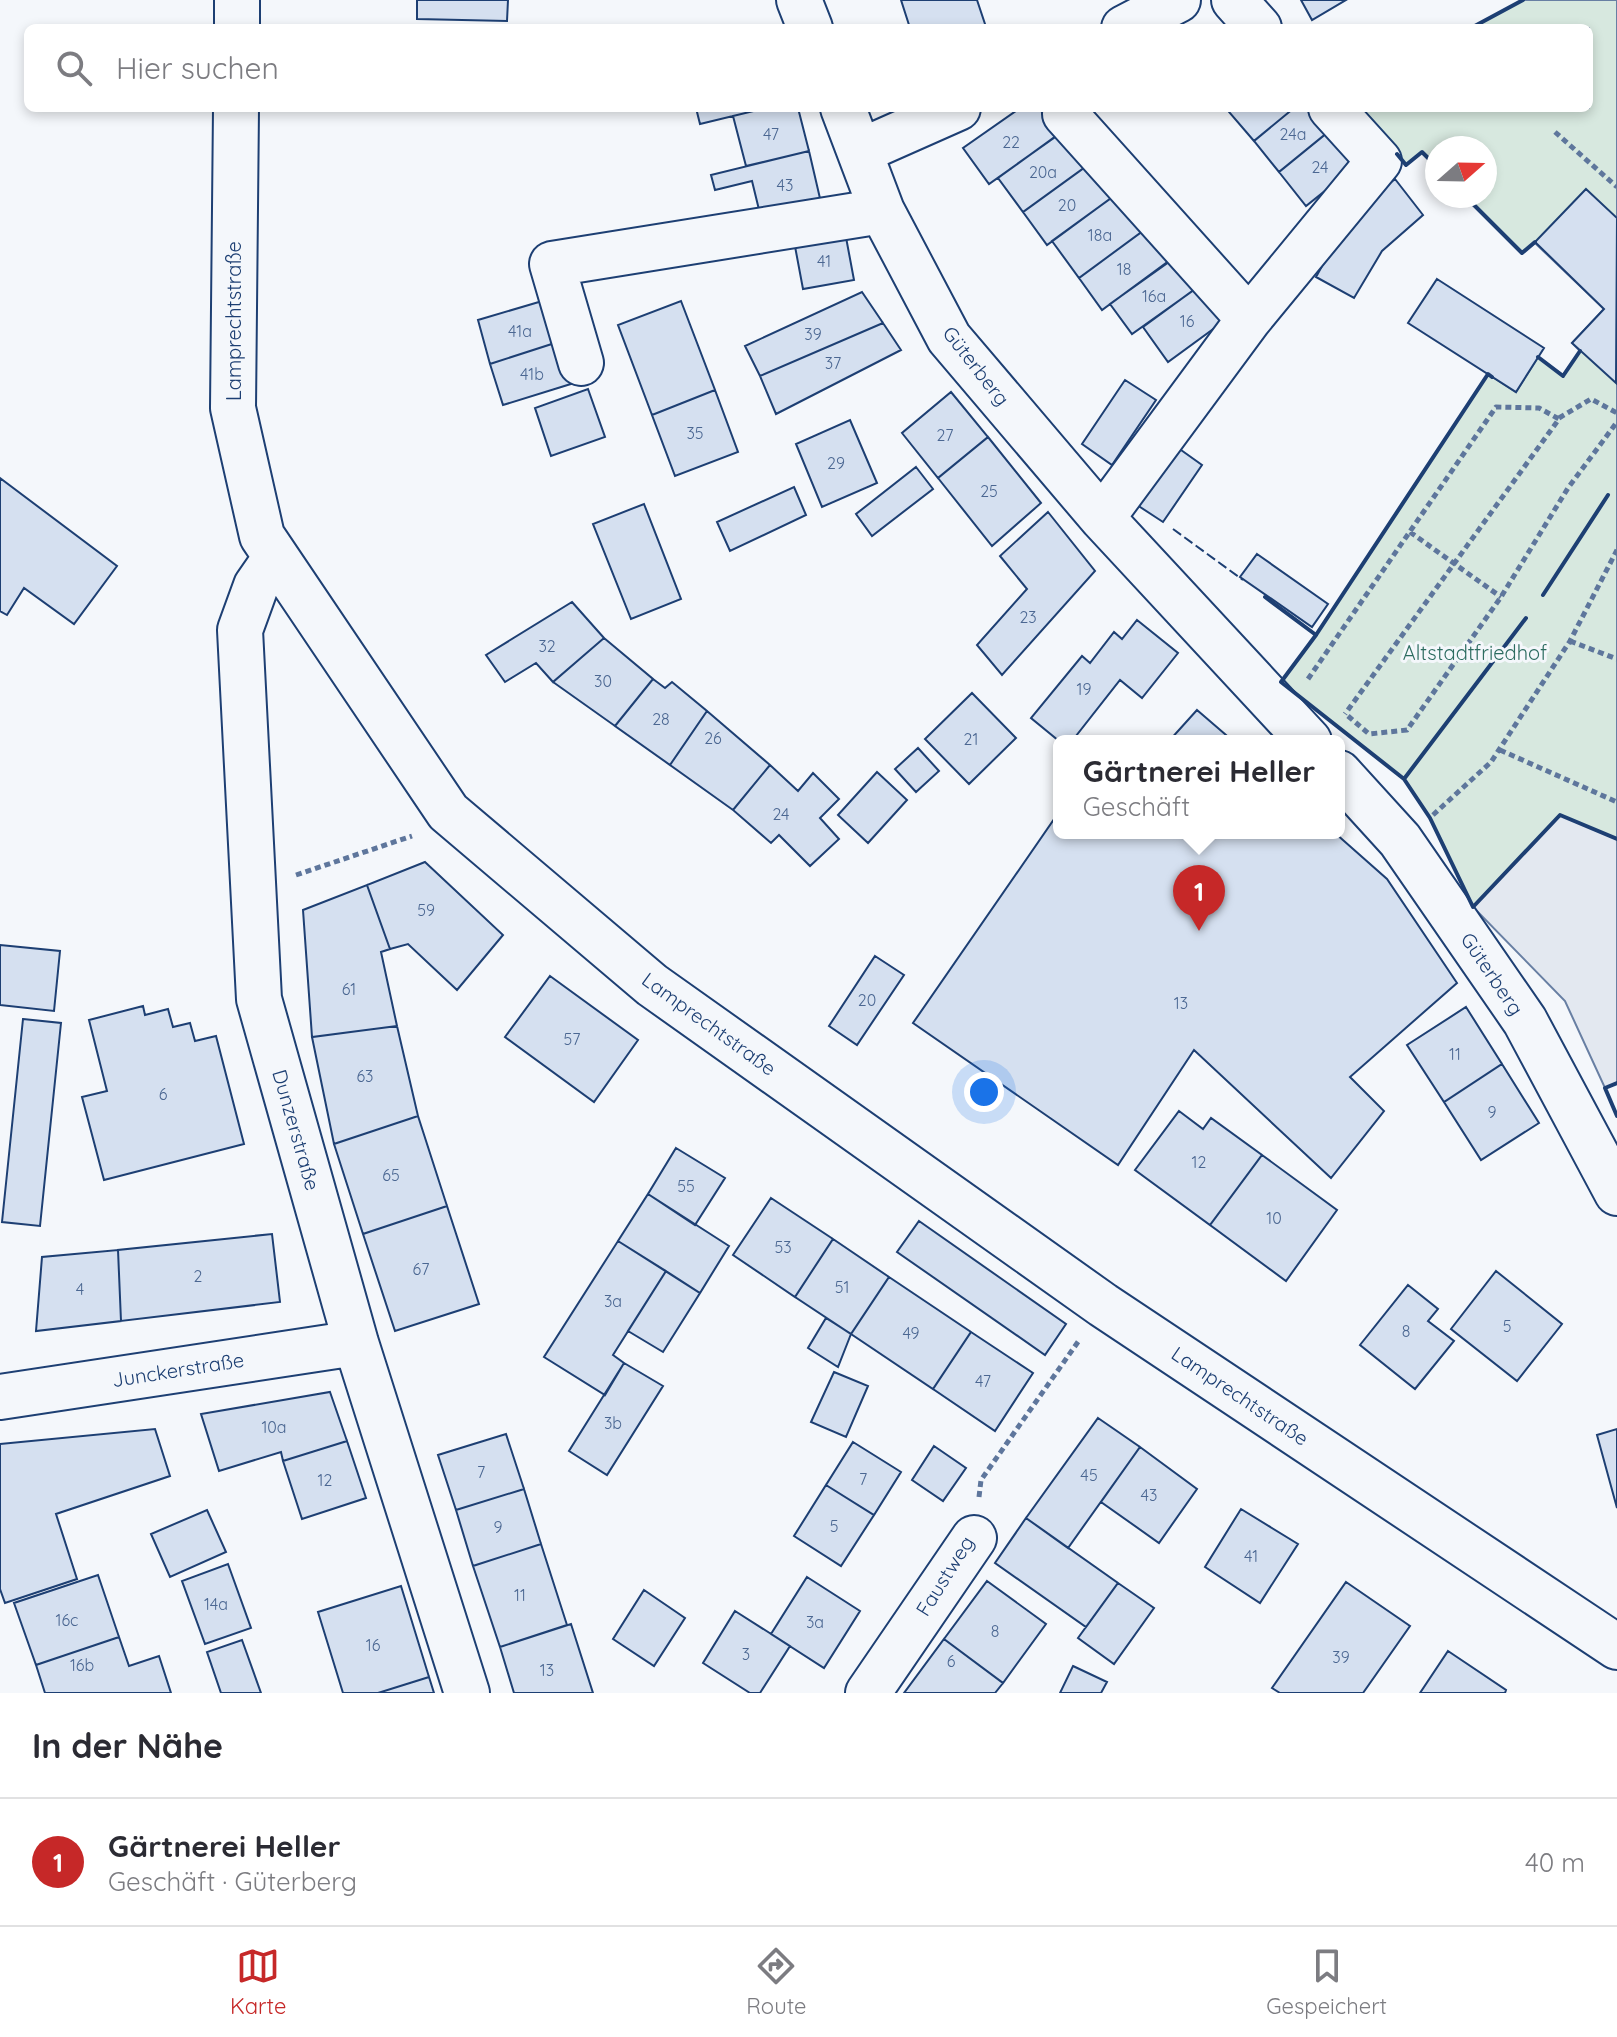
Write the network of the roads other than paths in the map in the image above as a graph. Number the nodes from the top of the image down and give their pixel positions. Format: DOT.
graph roads {
  1 [pos="237,0"];
  2 [pos="799,0"];
  3 [pos="1178,0"];
  4 [pos="1234,0"];
  5 [pos="237,24"];
  6 [pos="808,24"];
  7 [pos="1132,24"];
  8 [pos="1255,24"];
  9 [pos="236,112"];
  10 [pos="845,112"];
  11 [pos="949,112"];
  12 [pos="1335,112"];
  13 [pos="1065,114"];
  14 [pos="861,151"];
  15 [pos="882,211"];
  16 [pos="1249,319"];
  17 [pos="581,363"];
  18 [pos="1102,518"];
  19 [pos="276,557"];
  20 [pos="1303,735"];
  21 [pos="1345,780"];
  22 [pos="1617,1193"];
  23 [pos="356,1343"];
  24 [pos="0,1397"];
  25 [pos="974,1538"];
  26 [pos="1617,1647"];
  27 [pos="467,1693"];
  28 [pos="868,1693"];
  1 -- 5 [label="street"];
  2 -- 6 [label="street"];
  3 -- 7 [label="street"];
  4 -- 8 [label="street"];
  9 -- 19 [label="street, Lamprechtstraße"];
  10 -- 14 [label="street, Güterberg"];
  11 -- 14 [label="street"];
  12 -- 16 [label="street"];
  13 -- 16 [label="street"];
  14 -- 15 [label="street, Güterberg"];
  15 -- 17 [label="street"];
  15 -- 18 [label="street, Güterberg"];
  16 -- 18 [label="street"];
  18 -- 20 [label="street, Güterberg"];
  19 -- 23 [label="street, Dunzerstraße"];
  19 -- 26 [label="street, Lamprechtstraße"];
  21 -- 22 [label="street, Güterberg"];
  23 -- 24 [label="street, Junckerstraße"];
  23 -- 27 [label="street, Dunzerstraße"];
  25 -- 28 [label="street, Faustweg"];
}
